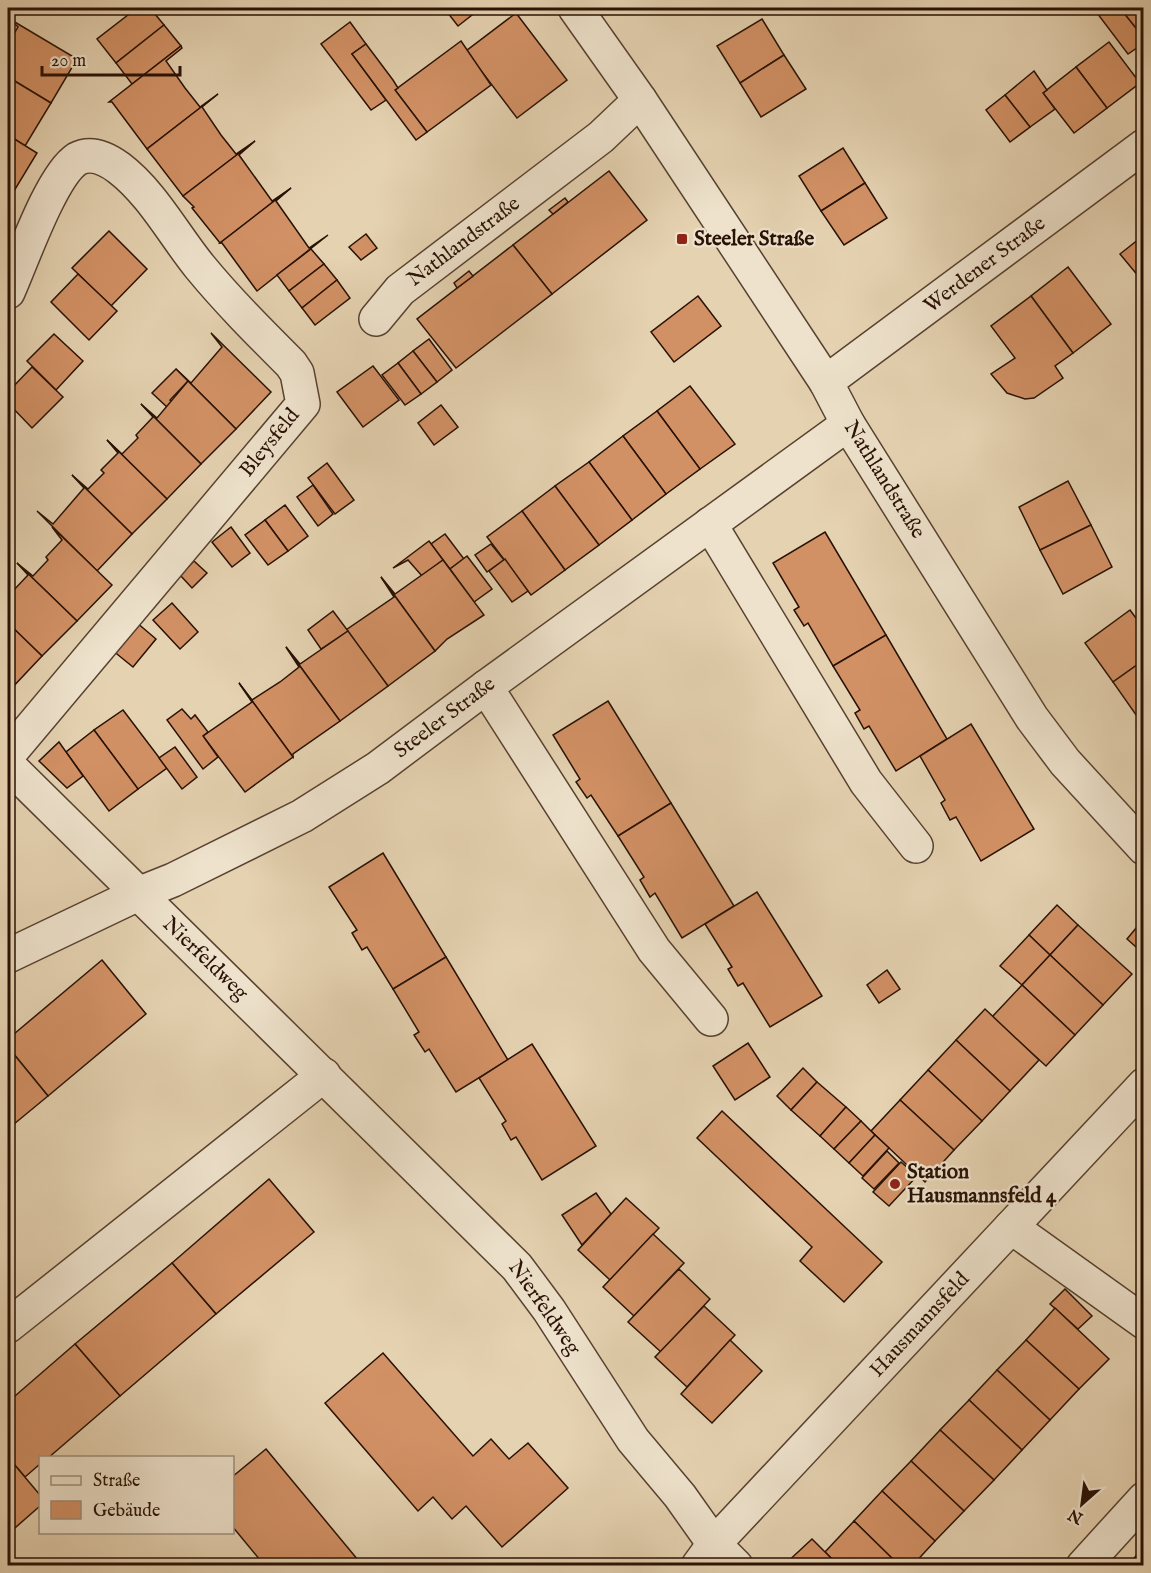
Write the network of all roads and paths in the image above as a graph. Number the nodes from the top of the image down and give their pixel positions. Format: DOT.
graph roads {
  1 [pos="575,8"];
  2 [pos="640,100"];
  3 [pos="1143,146"];
  4 [pos="8,292"];
  5 [pos="376,319"];
  6 [pos="826,382"];
  7 [pos="848,424"];
  8 [pos="710,524"];
  9 [pos="486,687"];
  10 [pos="8,755"];
  11 [pos="8,765"];
  12 [pos="916,846"];
  13 [pos="1143,848"];
  14 [pos="138,894"];
  15 [pos="8,956"];
  16 [pos="711,1019"];
  17 [pos="324,1075"];
  18 [pos="1143,1085"];
  19 [pos="1011,1227"];
  20 [pos="1143,1322"];
  21 [pos="8,1326"];
  22 [pos="1143,1499"];
  23 [pos="716,1558"];
  24 [pos="1083,1566"];
  1 -- 2 [label="street, Nathlandstraße"];
  2 -- 5 [label="street, Nathlandstraße"];
  2 -- 6 [label="street, Nathlandstraße"];
  3 -- 6 [label="street, Werdener Straße"];
  4 -- 10 [label="street, Bleysfeld"];
  6 -- 7 [label="street, Nathlandstraße"];
  7 -- 8 [label="street, Steeler Straße"];
  7 -- 13 [label="street, Nathlandstraße"];
  8 -- 9 [label="street, Steeler Straße"];
  8 -- 12 [label="street"];
  9 -- 14 [label="street, Steeler Straße"];
  9 -- 16 [label="street"];
  11 -- 14 [label="street"];
  14 -- 15 [label="street, Steeler Straße"];
  14 -- 17 [label="street, Nierfeldweg"];
  17 -- 21 [label="street"];
  17 -- 23 [label="street, Nierfeldweg"];
  18 -- 19 [label="street, Hausmannsfeld"];
  19 -- 20 [label="street"];
  19 -- 23 [label="street, Hausmannsfeld"];
  22 -- 24 [label="street"];
}
